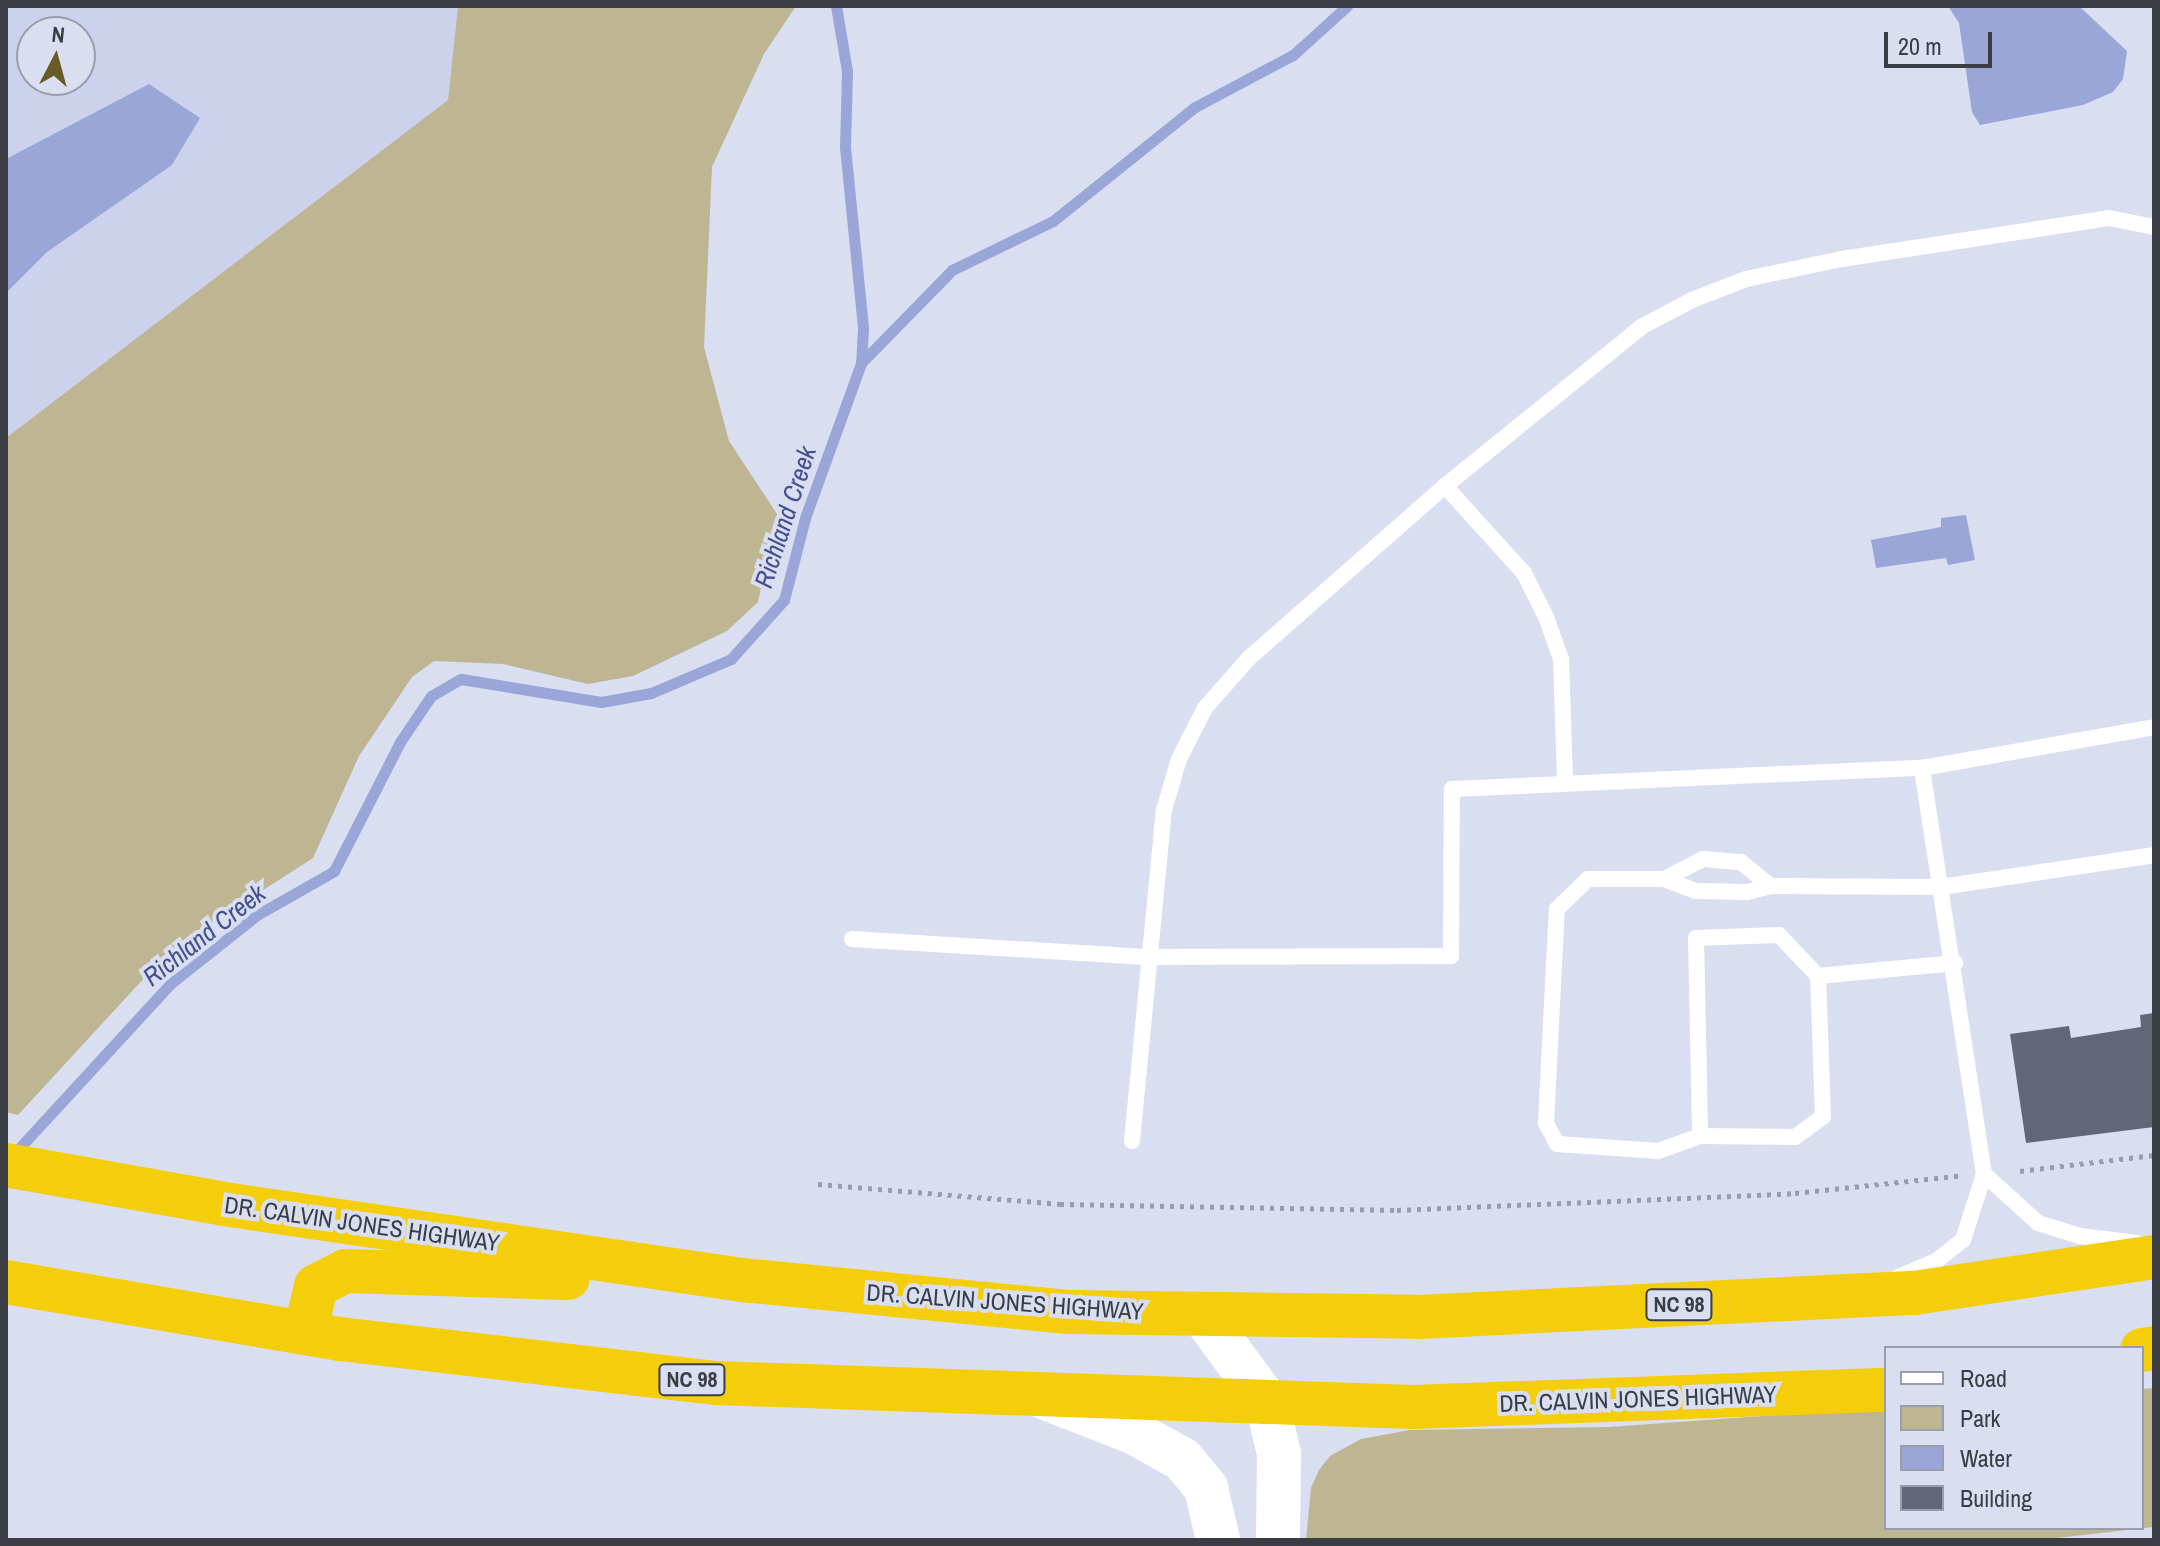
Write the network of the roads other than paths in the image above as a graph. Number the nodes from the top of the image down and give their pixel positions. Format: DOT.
graph roads {
  1 [pos="2154,227"];
  2 [pos="1445,486"];
  3 [pos="2154,727"];
  4 [pos="1922,768"];
  5 [pos="1565,781"];
  6 [pos="2154,855"];
  7 [pos="1664,879"];
  8 [pos="1771,886"];
  9 [pos="1941,887"];
  10 [pos="852,939"];
  11 [pos="1149,957"];
  12 [pos="1955,963"];
  13 [pos="1818,976"];
  14 [pos="1700,1136"];
  15 [pos="1132,1141"];
  16 [pos="6,1165"];
  17 [pos="1984,1174"];
  18 [pos="2154,1245"];
  19 [pos="2154,1257"];
  20 [pos="742,1280"];
  21 [pos="6,1282"];
  22 [pos="1854,1296"];
  23 [pos="1202,1314"];
  24 [pos="305,1333"];
  25 [pos="1884,1390"];
  26 [pos="1037,1394"];
  27 [pos="1267,1402"];
  28 [pos="1218,1540"];
  29 [pos="1278,1540"];
  1 -- 2 [label="lane"];
  2 -- 5 [label="lane"];
  2 -- 11 [label="lane"];
  3 -- 4 [label="lane"];
  4 -- 5 [label="lane"];
  4 -- 9 [label="lane"];
  5 -- 11 [label="lane"];
  6 -- 9 [label="lane"];
  7 -- 8 [label="lane"];
  7 -- 8 [label="lane"];
  7 -- 14 [label="lane"];
  8 -- 9 [label="lane"];
  9 -- 12 [label="lane"];
  10 -- 11 [label="lane"];
  11 -- 15 [label="lane"];
  12 -- 13 [label="lane"];
  12 -- 17 [label="lane"];
  13 -- 14 [label="lane"];
  13 -- 14 [label="lane"];
  16 -- 20 [label="highway, DR. CALVIN JONES HIGHWAY / NC 98"];
  17 -- 18 [label="lane"];
  17 -- 22 [label="lane"];
  19 -- 22 [label="highway, DR. CALVIN JONES HIGHWAY / NC 98"];
  20 -- 23 [label="highway, DR. CALVIN JONES HIGHWAY / NC 98"];
  20 -- 24 [label="highway"];
  21 -- 24 [label="highway, DR. CALVIN JONES HIGHWAY / NC 98"];
  22 -- 23 [label="highway, DR. CALVIN JONES HIGHWAY / NC 98"];
  23 -- 27 [label="street"];
  24 -- 26 [label="highway, DR. CALVIN JONES HIGHWAY / NC 98"];
  25 -- 27 [label="highway, DR. CALVIN JONES HIGHWAY / NC 98"];
  26 -- 27 [label="highway, DR. CALVIN JONES HIGHWAY / NC 98"];
  26 -- 28 [label="street"];
  27 -- 29 [label="street"];
}
